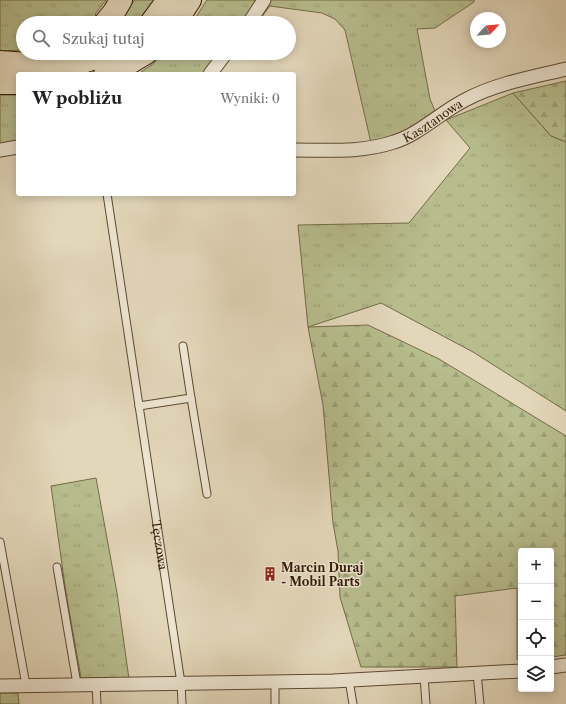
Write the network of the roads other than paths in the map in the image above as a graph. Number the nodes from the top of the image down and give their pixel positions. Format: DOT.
graph roads {
  1 [pos="121,0"];
  2 [pos="168,0"];
  3 [pos="190,0"];
  4 [pos="264,0"];
  5 [pos="111,16"];
  6 [pos="156,16"];
  7 [pos="180,16"];
  8 [pos="254,16"];
  9 [pos="37,60"];
  10 [pos="89,60"];
  11 [pos="134,60"];
  12 [pos="221,60"];
  13 [pos="566,69"];
  14 [pos="11,70"];
  15 [pos="109,72"];
  16 [pos="212,72"];
  17 [pos="0,83"];
  18 [pos="16,147"];
  19 [pos="0,150"];
  20 [pos="296,150"];
  21 [pos="107,196"];
  22 [pos="183,346"];
  23 [pos="191,398"];
  24 [pos="139,406"];
  25 [pos="207,494"];
  26 [pos="0,542"];
  27 [pos="58,567"];
  28 [pos="566,665"];
  29 [pos="554,667"];
  30 [pos="518,671"];
  31 [pos="477,673"];
  32 [pos="424,676"];
  33 [pos="349,680"];
  34 [pos="274,682"];
  35 [pos="181,683"];
  36 [pos="77,684"];
  37 [pos="96,684"];
  38 [pos="26,685"];
  39 [pos="0,686"];
  40 [pos="97,704"];
  41 [pos="182,704"];
  42 [pos="275,704"];
  43 [pos="353,704"];
  44 [pos="426,704"];
  45 [pos="480,704"];
  1 -- 5 [label="highway"];
  2 -- 6 [label="highway"];
  3 -- 7 [label="highway"];
  4 -- 8 [label="street"];
  9 -- 14 [label="highway"];
  10 -- 14 [label="highway"];
  11 -- 15 [label="highway"];
  12 -- 16 [label="street"];
  13 -- 20 [label="street, Kasztanowa"];
  14 -- 17 [label="highway"];
  18 -- 19 [label="street"];
  21 -- 24 [label="lane, Tęczowa"];
  22 -- 23 [label="lane"];
  23 -- 24 [label="lane"];
  23 -- 25 [label="lane"];
  24 -- 35 [label="lane, Tęczowa"];
  26 -- 38 [label="lane"];
  27 -- 36 [label="lane"];
  28 -- 29 [label="street"];
  30 -- 31 [label="street"];
  31 -- 32 [label="street"];
  31 -- 45 [label="lane"];
  32 -- 33 [label="street"];
  32 -- 44 [label="lane"];
  33 -- 34 [label="street"];
  33 -- 43 [label="lane"];
  34 -- 35 [label="street"];
  34 -- 42 [label="lane"];
  35 -- 37 [label="street"];
  35 -- 41 [label="lane, Tęczowa"];
  36 -- 37 [label="street"];
  36 -- 38 [label="street"];
  37 -- 40 [label="lane"];
  38 -- 39 [label="street"];
}
